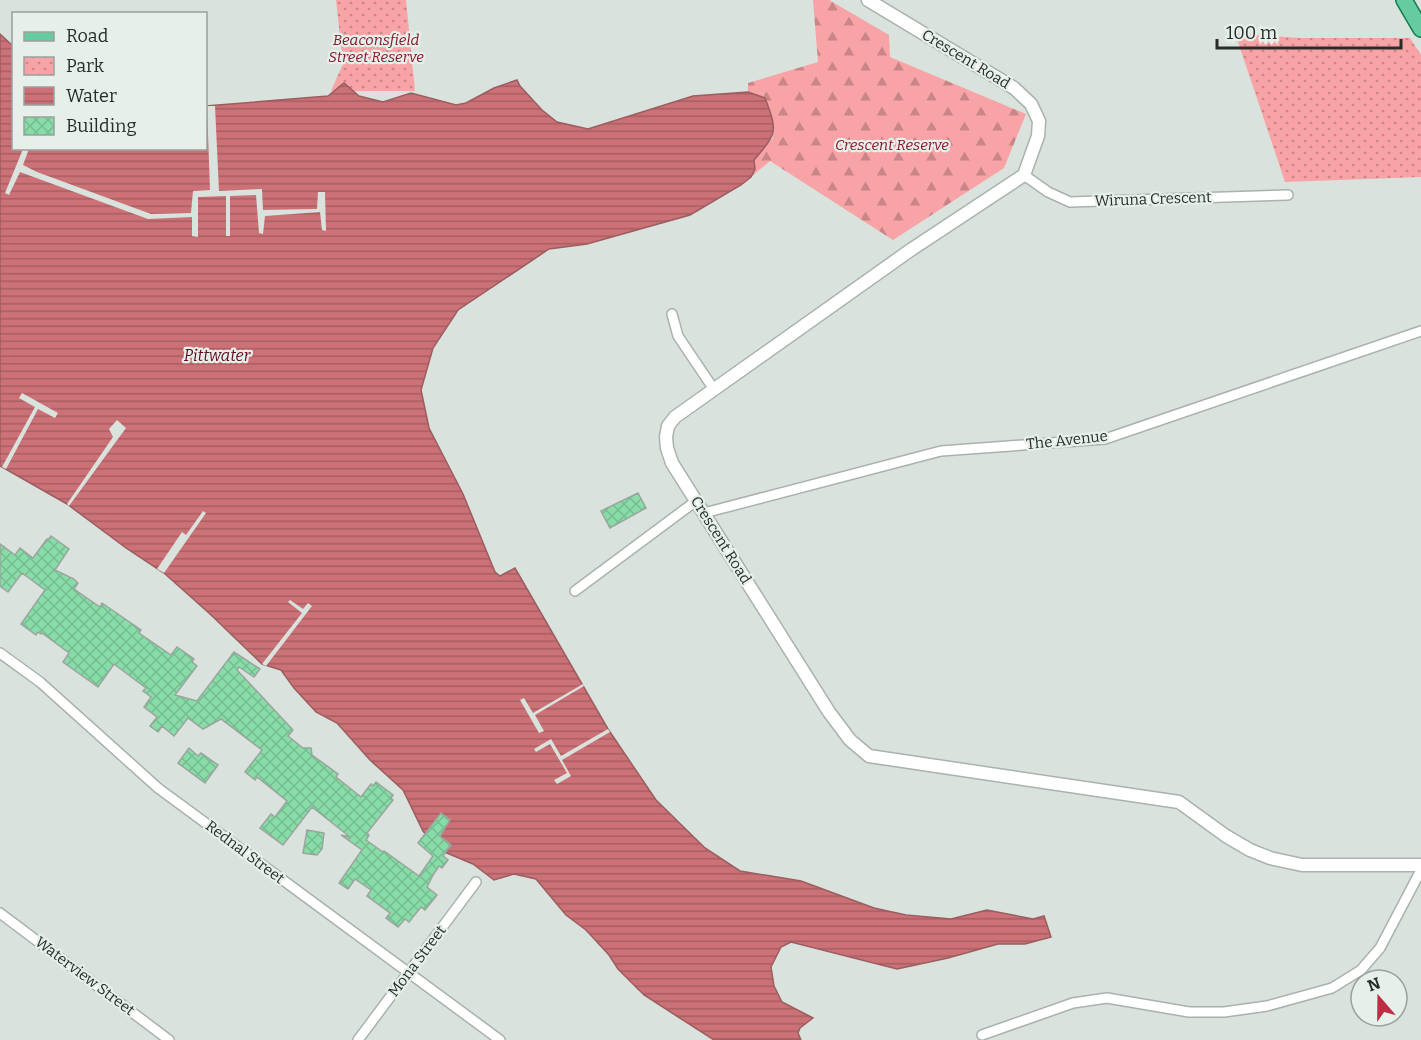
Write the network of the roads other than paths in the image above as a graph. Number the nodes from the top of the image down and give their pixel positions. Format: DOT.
graph roads {
  1 [pos="868,0"];
  2 [pos="1404,0"];
  3 [pos="1421,29"];
  4 [pos="1024,175"];
  5 [pos="1288,195"];
  6 [pos="672,314"];
  7 [pos="1421,331"];
  8 [pos="713,388"];
  9 [pos="696,501"];
  10 [pos="704,513"];
  11 [pos="575,591"];
  12 [pos="0,653"];
  13 [pos="1421,865"];
  14 [pos="1421,870"];
  15 [pos="476,882"];
  16 [pos="0,913"];
  17 [pos="409,974"];
  18 [pos="982,1035"];
  19 [pos="169,1040"];
  20 [pos="358,1040"];
  21 [pos="500,1040"];
  1 -- 4 [label="street, Crescent Road"];
  2 -- 3 [label="main road"];
  4 -- 5 [label="street, Wiruna Crescent"];
  4 -- 8 [label="street, Crescent Road"];
  6 -- 8 [label="street"];
  7 -- 10 [label="street, The Avenue"];
  8 -- 9 [label="street, Crescent Road"];
  9 -- 10 [label="street, Crescent Road"];
  9 -- 11 [label="street"];
  10 -- 13 [label="street, Crescent Road"];
  12 -- 17 [label="street, Rednal Street"];
  14 -- 18 [label="street"];
  15 -- 17 [label="street, Mona Street"];
  16 -- 19 [label="street, Waterview Street"];
  17 -- 20 [label="street, Mona Street"];
  17 -- 21 [label="street, Rednal Street"];
}
